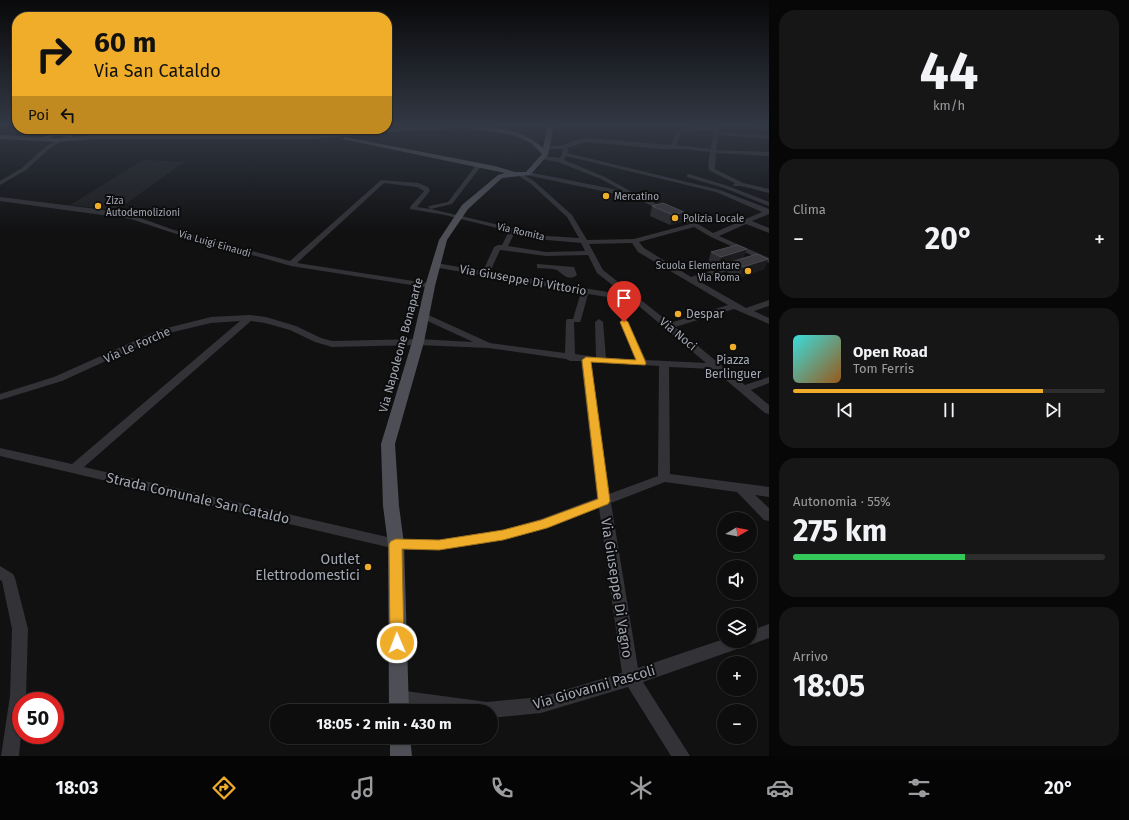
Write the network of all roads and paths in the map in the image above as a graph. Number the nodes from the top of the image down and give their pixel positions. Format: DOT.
graph roads {
  1 [pos="34,160"];
  2 [pos="455,160"];
  3 [pos="541,160"];
  4 [pos="559,160"];
  5 [pos="600,160"];
  6 [pos="712,160"];
  7 [pos="479,165"];
  8 [pos="498,172"];
  9 [pos="689,176"];
  10 [pos="530,178"];
  11 [pos="0,183"];
  12 [pos="611,183"];
  13 [pos="741,184"];
  14 [pos="726,188"];
  15 [pos="603,189"];
  16 [pos="715,190"];
  17 [pos="769,191"];
  18 [pos="637,197"];
  19 [pos="0,199"];
  20 [pos="769,204"];
  21 [pos="426,209"];
  22 [pos="768,212"];
  23 [pos="459,217"];
  24 [pos="746,221"];
  25 [pos="695,225"];
  26 [pos="513,230"];
  27 [pos="769,231"];
  28 [pos="713,236"];
  29 [pos="584,241"];
  30 [pos="634,241"];
  31 [pos="501,247"];
  32 [pos="546,254"];
  33 [pos="590,254"];
  34 [pos="769,254"];
  35 [pos="761,257"];
  36 [pos="769,261"];
  37 [pos="291,264"];
  38 [pos="436,265"];
  39 [pos="540,266"];
  40 [pos="559,268"];
  41 [pos="486,273"];
  42 [pos="690,280"];
  43 [pos="533,282"];
  44 [pos="430,286"];
  45 [pos="585,291"];
  46 [pos="633,299"];
  47 [pos="769,303"];
  48 [pos="735,306"];
  49 [pos="745,311"];
  50 [pos="424,316"];
  51 [pos="249,318"];
  52 [pos="769,321"];
  53 [pos="599,322"];
  54 [pos="624,322"];
  55 [pos="669,326"];
  56 [pos="418,342"];
  57 [pos="488,345"];
  58 [pos="570,358"];
  59 [pos="586,360"];
  60 [pos="601,361"];
  61 [pos="642,363"];
  62 [pos="664,363"];
  63 [pos="715,366"];
  64 [pos="769,380"];
  65 [pos="744,389"];
  66 [pos="0,397"];
  67 [pos="769,411"];
  68 [pos="0,452"];
  69 [pos="74,469"];
  70 [pos="664,478"];
  71 [pos="742,490"];
  72 [pos="769,492"];
  73 [pos="604,501"];
  74 [pos="769,516"];
  75 [pos="396,544"];
  76 [pos="0,572"];
  77 [pos="769,631"];
  78 [pos="757,635"];
  79 [pos="719,648"];
  80 [pos="630,678"];
  81 [pos="398,704"];
  82 [pos="498,709"];
  83 [pos="400,744"];
  84 [pos="10,756"];
  85 [pos="401,756"];
  86 [pos="681,756"];
  1 -- 11 [label="street"];
  2 -- 7 [label="main road"];
  3 -- 10 [label="main road"];
  4 -- 12 [label="street"];
  5 -- 16 [label="street"];
  6 -- 13 [label="street"];
  7 -- 8 [label="main road"];
  7 -- 21 [label="street"];
  8 -- 10 [label="main road"];
  8 -- 23 [label="main road, Via Napoleone Bonaparte"];
  9 -- 14 [label="street"];
  10 -- 15 [label="street"];
  10 -- 29 [label="street, Via Noci"];
  12 -- 15 [label="street"];
  12 -- 18 [label="street"];
  13 -- 14 [label="street"];
  13 -- 17 [label="street"];
  14 -- 16 [label="street"];
  14 -- 20 [label="street"];
  15 -- 18 [label="street"];
  16 -- 22 [label="street"];
  18 -- 25 [label="street"];
  19 -- 37 [label="street, Via Luigi Einaudi"];
  21 -- 23 [label="street, Via Romita"];
  21 -- 37 [label="street, Via Romita"];
  22 -- 24 [label="street"];
  23 -- 26 [label="street, Via Romita"];
  23 -- 38 [label="main road, Via Napoleone Bonaparte"];
  24 -- 27 [label="street"];
  24 -- 28 [label="street"];
  25 -- 28 [label="street"];
  25 -- 30 [label="street, Via Romita"];
  26 -- 29 [label="street, Via Romita"];
  26 -- 31 [label="street"];
  28 -- 35 [label="street"];
  29 -- 30 [label="street, Via Romita"];
  29 -- 33 [label="street, Via Noci"];
  30 -- 42 [label="street"];
  31 -- 32 [label="street"];
  31 -- 41 [label="street"];
  32 -- 33 [label="street"];
  32 -- 39 [label="street"];
  33 -- 46 [label="street, Via Noci"];
  34 -- 35 [label="street"];
  35 -- 36 [label="street"];
  35 -- 42 [label="street"];
  37 -- 44 [label="street, Via Luigi Einaudi"];
  38 -- 41 [label="street, Via Giuseppe Di Vittorio"];
  38 -- 44 [label="main road, Via Napoleone Bonaparte"];
  39 -- 40 [label="street"];
  39 -- 43 [label="street"];
  41 -- 43 [label="street, Via Giuseppe Di Vittorio"];
  42 -- 48 [label="street"];
  43 -- 45 [label="street, Via Giuseppe Di Vittorio"];
  44 -- 50 [label="main road, Via Napoleone Bonaparte"];
  45 -- 46 [label="street, Via Giuseppe Di Vittorio"];
  45 -- 58 [label="street"];
  46 -- 55 [label="street, Via Noci"];
  47 -- 49 [label="street"];
  48 -- 49 [label="street"];
  48 -- 55 [label="street"];
  49 -- 52 [label="street"];
  50 -- 56 [label="main road, Via Napoleone Bonaparte"];
  50 -- 57 [label="street"];
  51 -- 56 [label="street, Via Le Forche"];
  51 -- 66 [label="street, Via Le Forche"];
  51 -- 69 [label="street"];
  53 -- 60 [label="street"];
  54 -- 61 [label="street"];
  55 -- 63 [label="street, Via Noci"];
  56 -- 57 [label="street, Via Le Forche"];
  56 -- 75 [label="main road, Via Napoleone Bonaparte"];
  57 -- 58 [label="street"];
  58 -- 59 [label="street"];
  59 -- 60 [label="street"];
  59 -- 73 [label="street, Via Giuseppe Di Vagno"];
  60 -- 61 [label="street"];
  61 -- 62 [label="street"];
  62 -- 63 [label="street"];
  62 -- 70 [label="street"];
  63 -- 65 [label="street, Via Noci"];
  64 -- 65 [label="street"];
  65 -- 67 [label="street, Via Noci"];
  68 -- 69 [label="street, Strada Comunale San Cataldo"];
  69 -- 75 [label="street, Strada Comunale San Cataldo"];
  70 -- 71 [label="street"];
  70 -- 73 [label="street, Strada Comunale San Cataldo"];
  71 -- 72 [label="street"];
  71 -- 74 [label="street"];
  73 -- 75 [label="street, Strada Comunale San Cataldo"];
  73 -- 80 [label="street, Via Giuseppe Di Vagno"];
  75 -- 81 [label="main road, Via Napoleone Bonaparte"];
  76 -- 84 [label="street"];
  77 -- 78 [label="street"];
  79 -- 80 [label="street, Via Giovanni Pascoli"];
  80 -- 82 [label="street, Via Giovanni Pascoli"];
  80 -- 86 [label="street, Via Giuseppe Di Vagno"];
  83 -- 85 [label="main road"];
}
